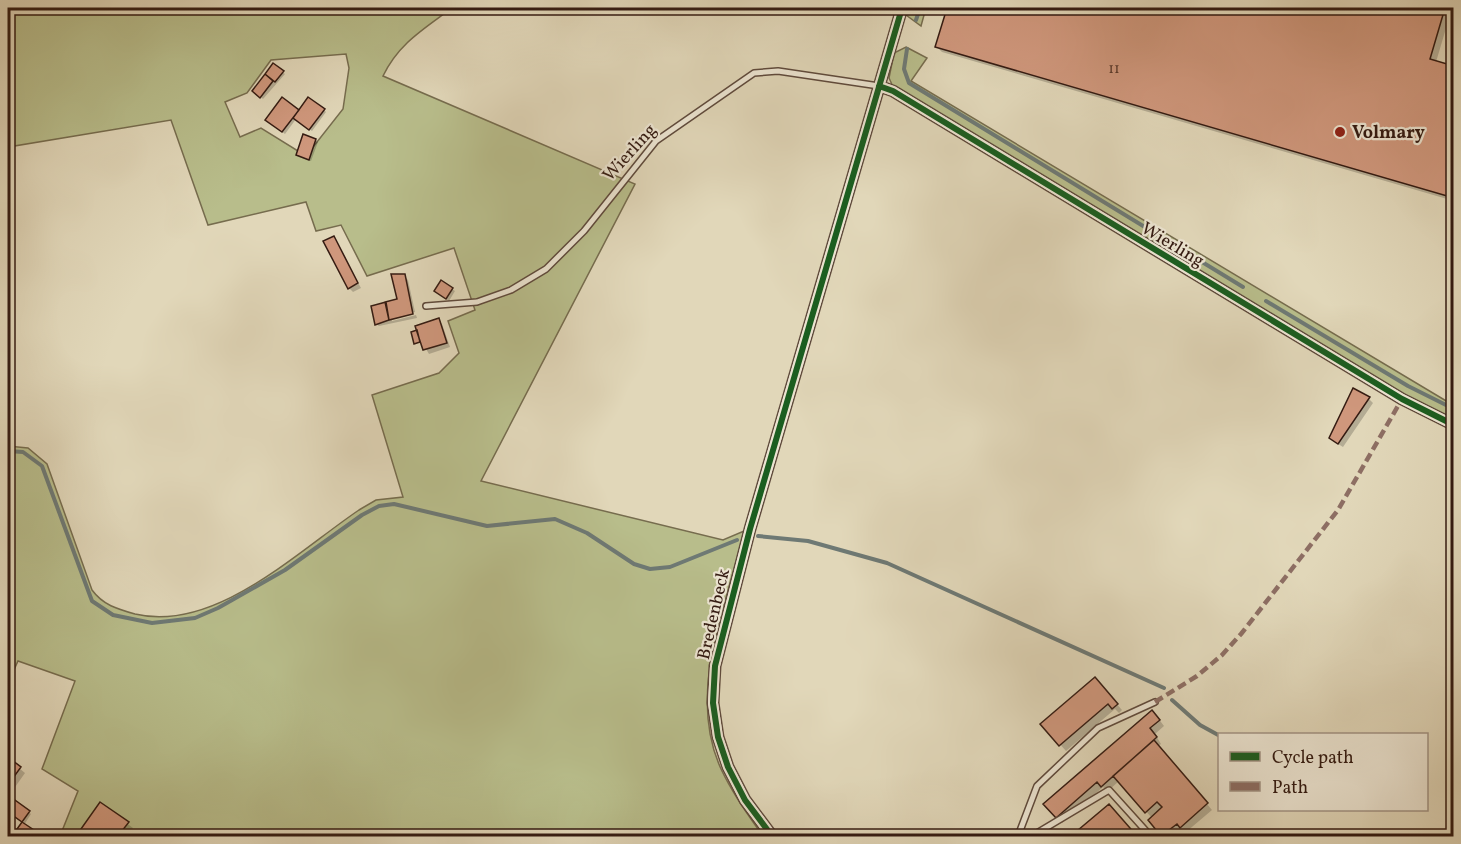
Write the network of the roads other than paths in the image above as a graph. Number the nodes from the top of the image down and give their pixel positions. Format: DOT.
graph roads {
  1 [pos="902,8"];
  2 [pos="879,86"];
  3 [pos="426,306"];
  4 [pos="1454,425"];
  5 [pos="1155,702"];
  6 [pos="1146,831"];
  7 [pos="772,837"];
  8 [pos="1018,837"];
  9 [pos="1032,837"];
  1 -- 2 [label="street"];
  2 -- 3 [label="lane, Wierling"];
  2 -- 4 [label="street, Wierling"];
  2 -- 7 [label="street, Bredenbeck"];
  5 -- 8 [label="lane"];
  6 -- 9 [label="lane"];
}
